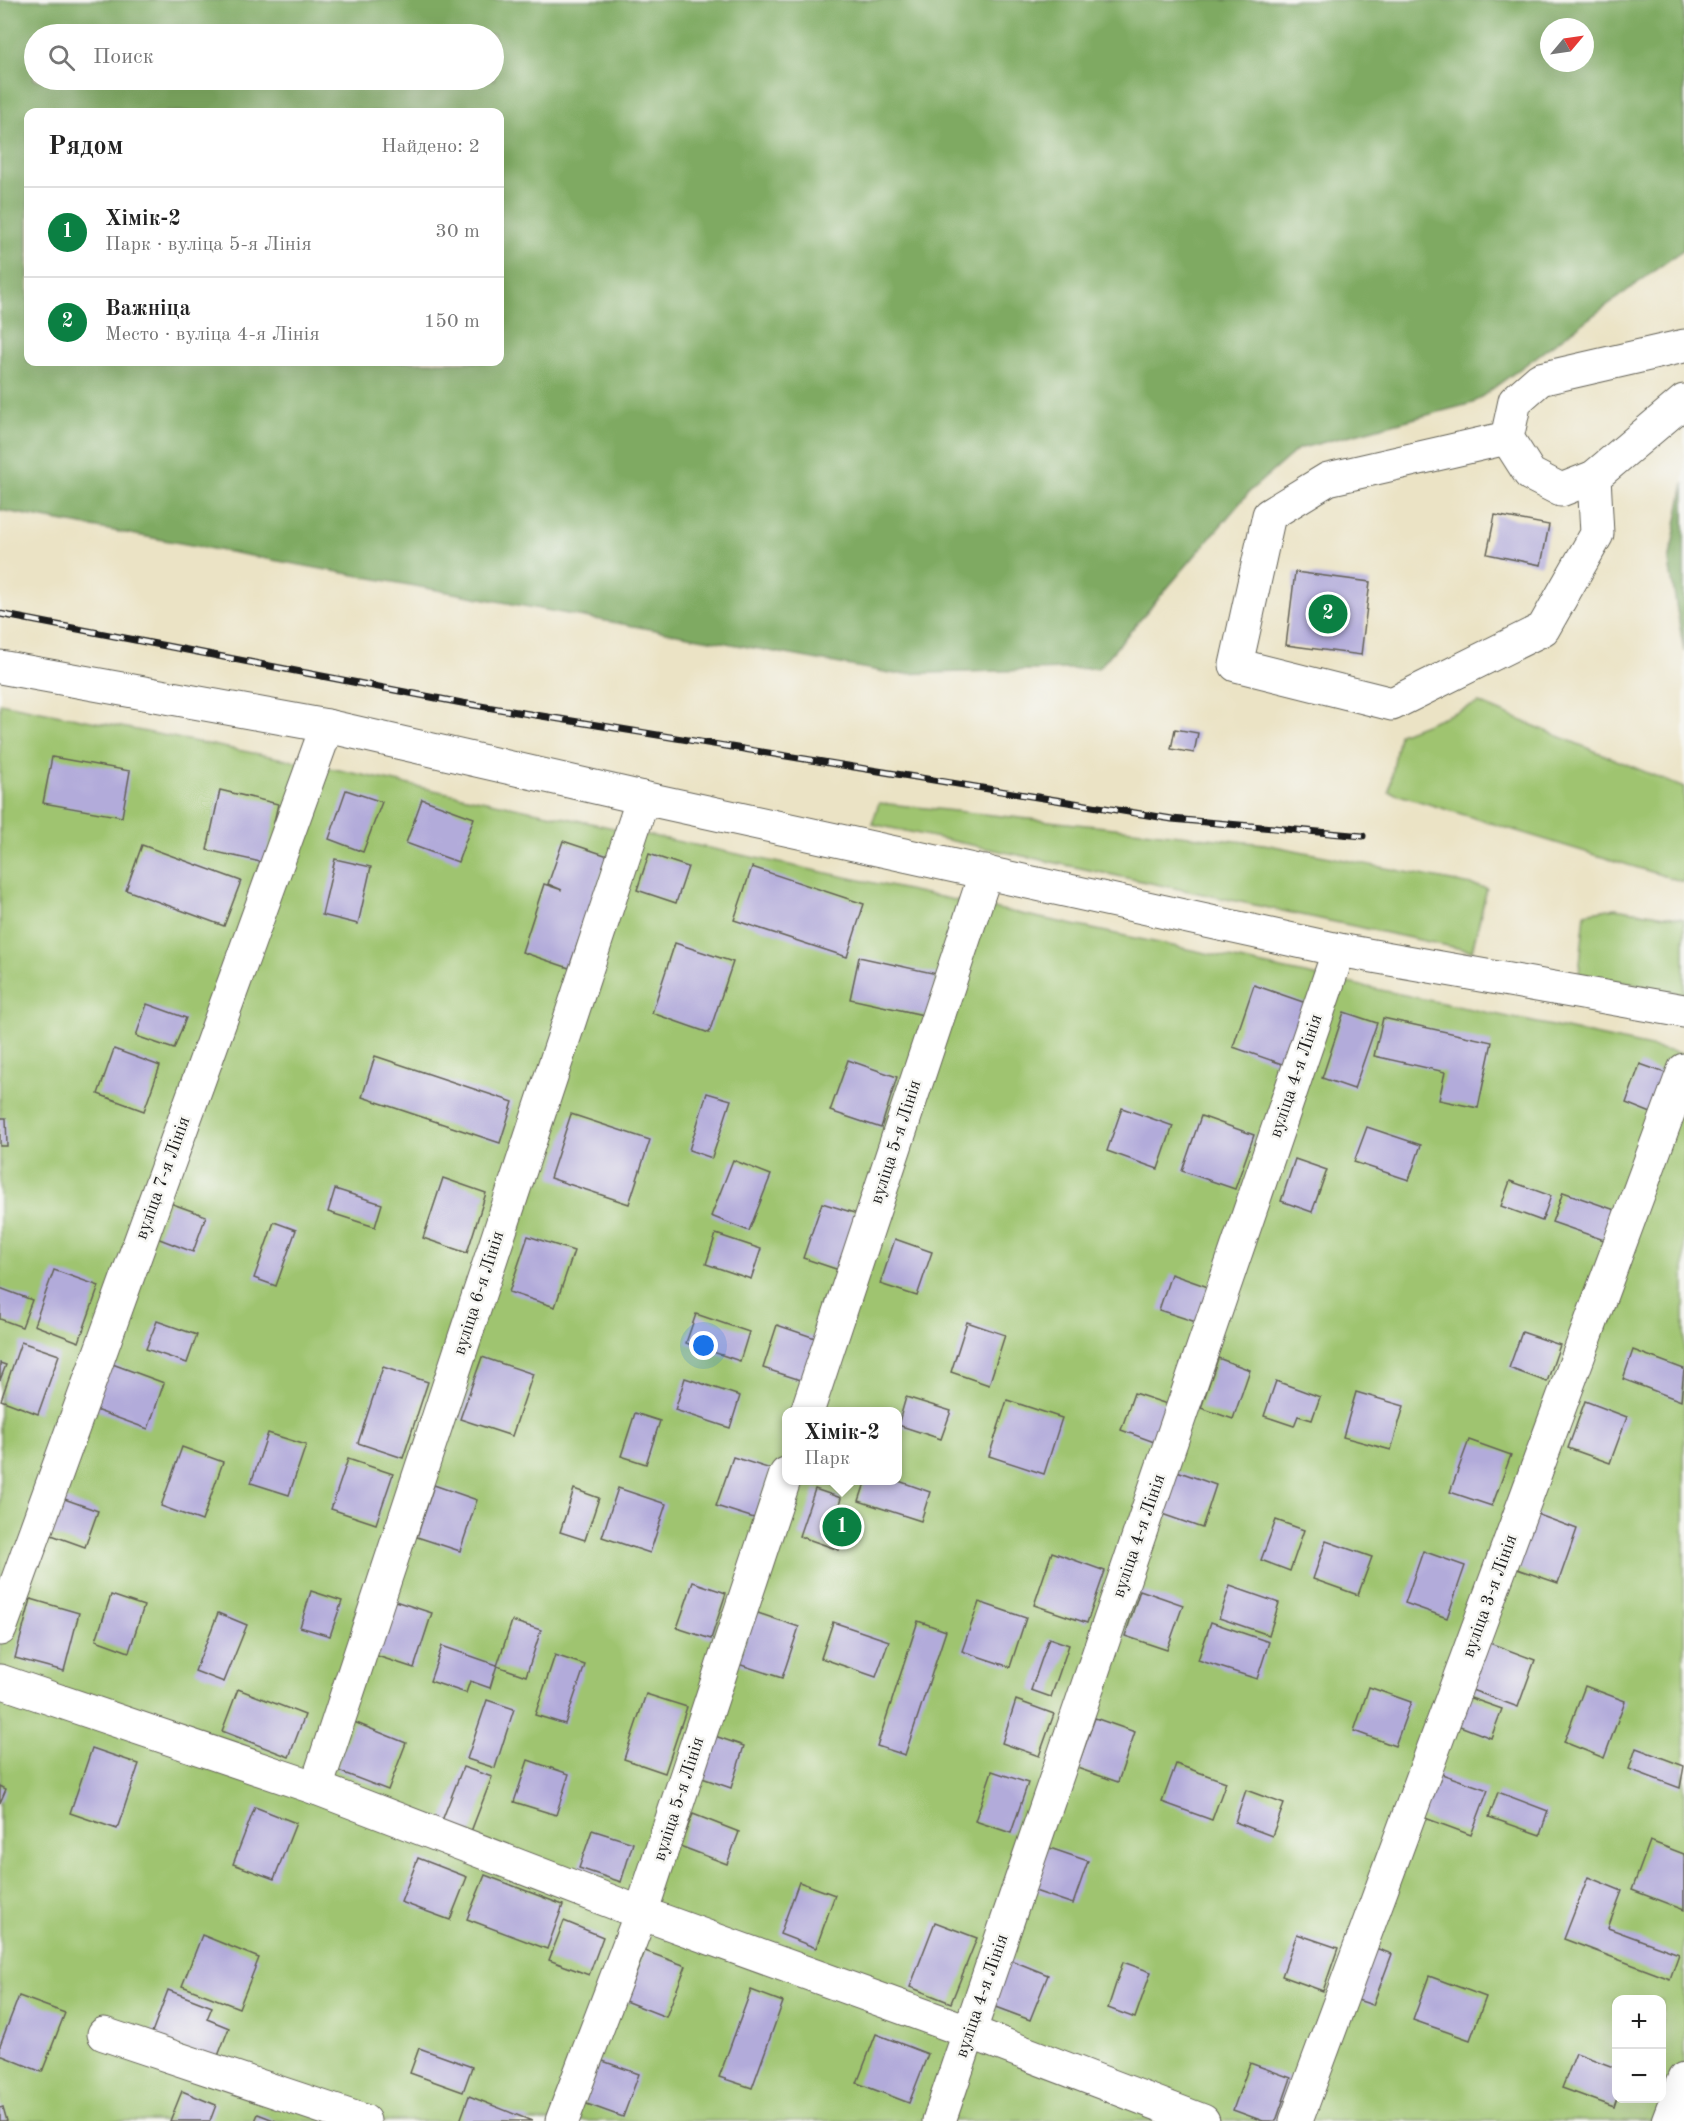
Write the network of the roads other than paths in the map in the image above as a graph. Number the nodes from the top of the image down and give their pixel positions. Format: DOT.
graph roads {
  1 [pos="1684,346"];
  2 [pos="1684,402"];
  3 [pos="1507,438"];
  4 [pos="1594,477"];
  5 [pos="0,667"];
  6 [pos="327,726"];
  7 [pos="643,798"];
  8 [pos="986,872"];
  9 [pos="1339,951"];
  10 [pos="1684,1011"];
  11 [pos="1684,1070"];
  12 [pos="809,1407"];
  13 [pos="782,1485"];
  14 [pos="0,1629"];
  15 [pos="0,1681"];
  16 [pos="316,1788"];
  17 [pos="641,1913"];
  18 [pos="970,2032"];
  19 [pos="104,2034"];
  20 [pos="1684,2079"];
  21 [pos="364,2121"];
  22 [pos="561,2121"];
  23 [pos="939,2121"];
  24 [pos="1203,2121"];
  25 [pos="1296,2121"];
  26 [pos="1668,2121"];
  1 -- 3 [label="street"];
  2 -- 4 [label="street"];
  3 -- 4 [label="street"];
  3 -- 4 [label="street"];
  5 -- 6 [label="street"];
  6 -- 7 [label="street"];
  6 -- 14 [label="street, вуліца 7-я Лінія"];
  7 -- 8 [label="street"];
  7 -- 16 [label="street, вуліца 6-я Лінія"];
  8 -- 9 [label="street"];
  8 -- 12 [label="street, вуліца 5-я Лінія"];
  9 -- 10 [label="street"];
  9 -- 18 [label="street, вуліца 4-я Лінія"];
  11 -- 25 [label="street, вуліца 3-я Лінія"];
  13 -- 17 [label="street, вуліца 5-я Лінія"];
  15 -- 16 [label="street"];
  16 -- 17 [label="street"];
  17 -- 18 [label="street"];
  17 -- 22 [label="street, вуліца 5-я Лінія"];
  18 -- 23 [label="street, вуліца 4-я Лінія"];
  18 -- 24 [label="street"];
  19 -- 21 [label="street"];
  20 -- 26 [label="street"];
}
